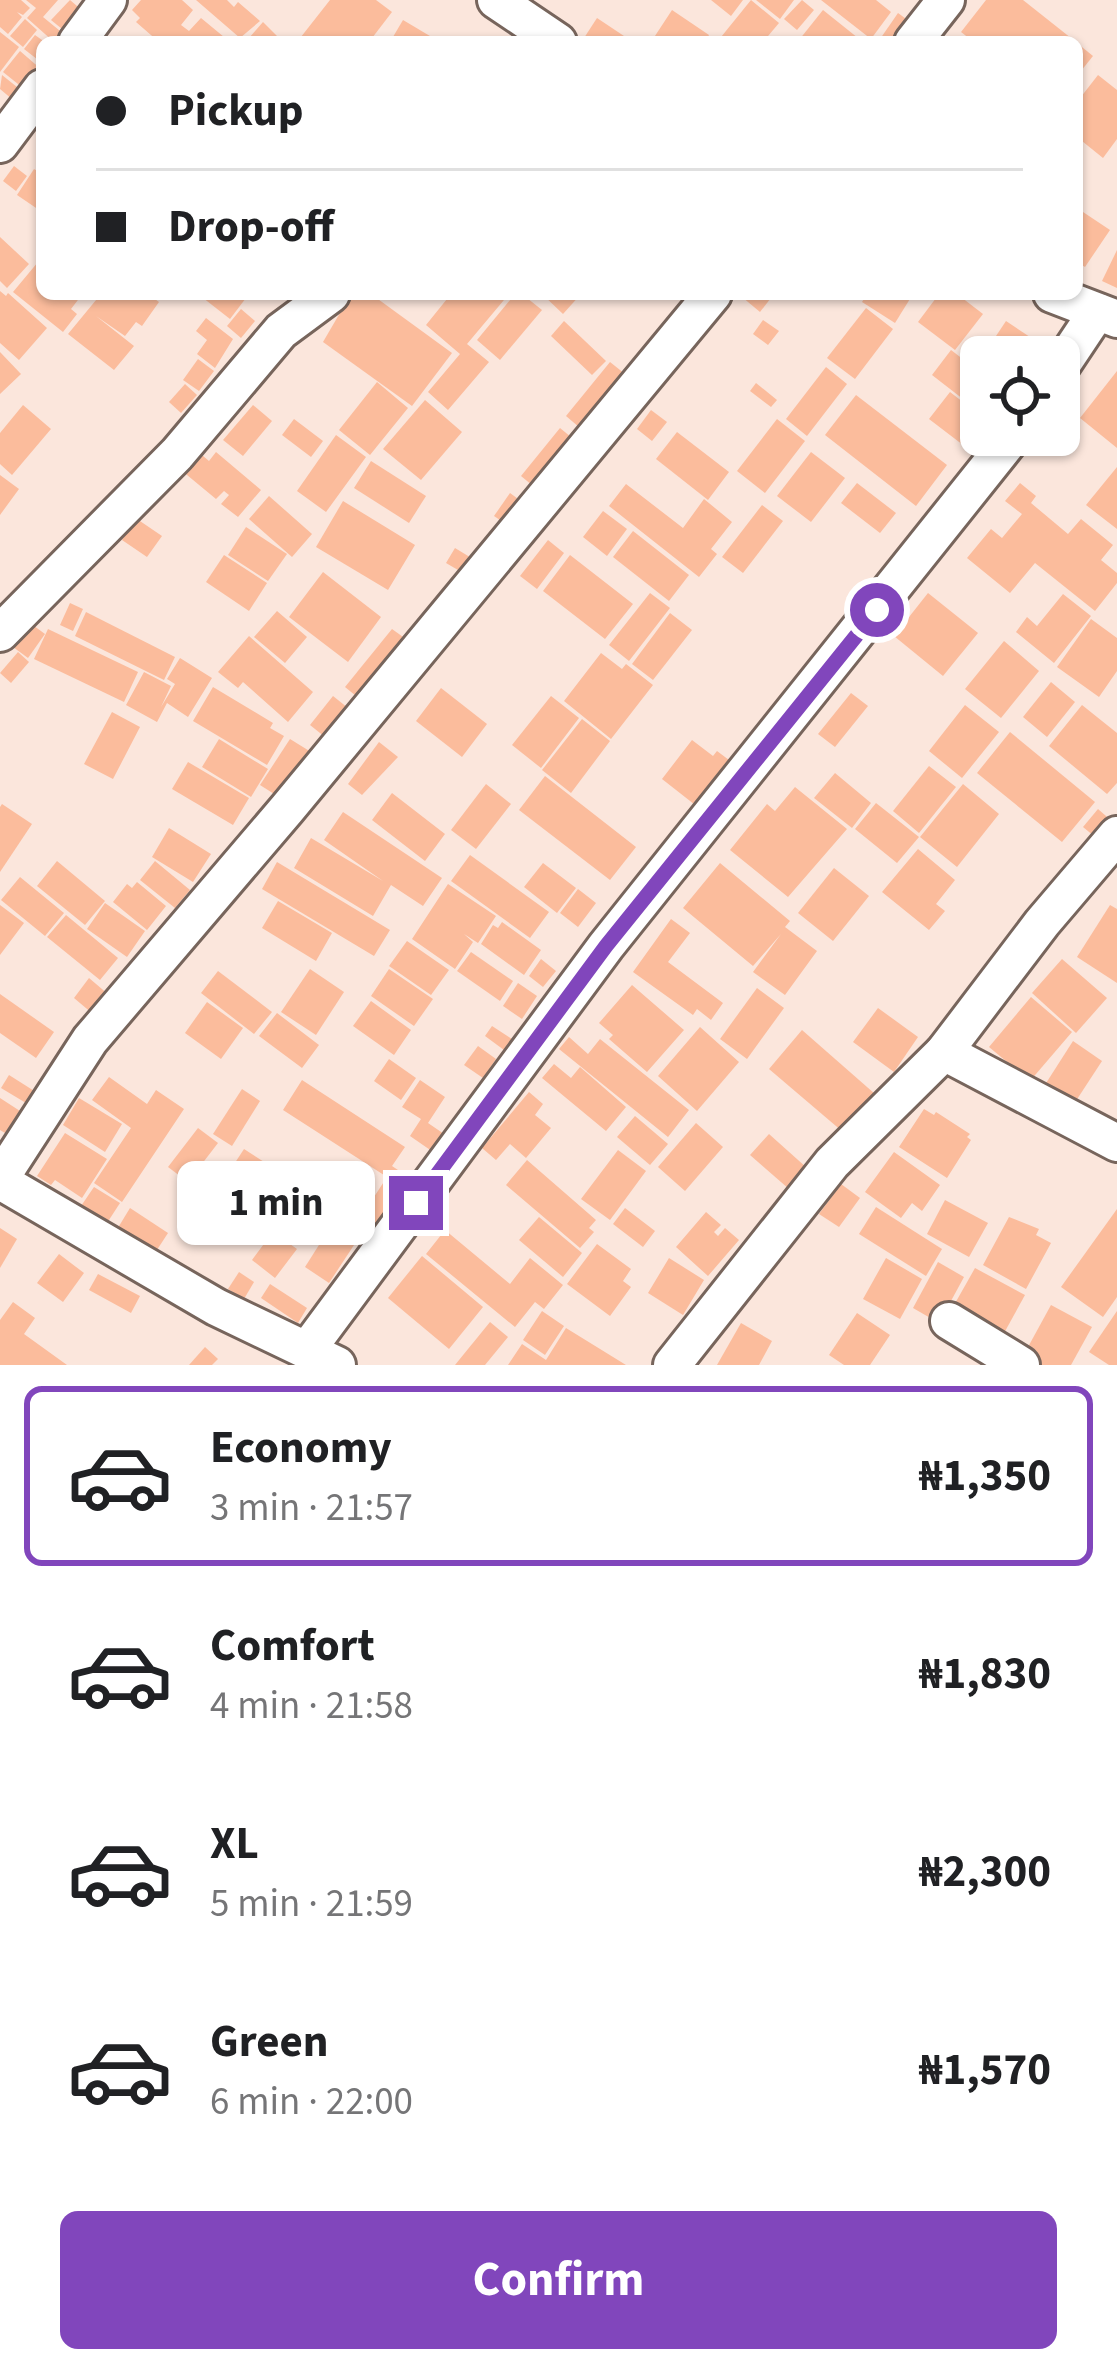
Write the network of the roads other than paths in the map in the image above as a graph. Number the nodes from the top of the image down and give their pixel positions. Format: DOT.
graph roads {
  1 [pos="108,0"];
  2 [pos="946,0"];
  3 [pos="515,16"];
  4 [pos="81,36"];
  5 [pos="548,36"];
  6 [pos="918,36"];
  7 [pos="36,96"];
  8 [pos="0,144"];
  9 [pos="323,300"];
  10 [pos="708,300"];
  11 [pos="1067,300"];
  12 [pos="1107,316"];
  13 [pos="1080,346"];
  14 [pos="997,456"];
  15 [pos="0,632"];
  16 [pos="1117,835"];
  17 [pos="944,1052"];
  18 [pos="1117,1143"];
  19 [pos="0,1180"];
  20 [pos="949,1321"];
  21 [pos="322,1357"];
  22 [pos="672,1365"];
  23 [pos="1021,1365"];
  1 -- 4 [label="street"];
  2 -- 6 [label="street"];
  3 -- 5 [label="street"];
  7 -- 8 [label="street"];
  9 -- 15 [label="street"];
  10 -- 19 [label="street"];
  11 -- 12 [label="street"];
  12 -- 13 [label="street"];
  14 -- 21 [label="street"];
  16 -- 17 [label="street"];
  17 -- 18 [label="street"];
  17 -- 22 [label="street"];
  19 -- 21 [label="street"];
  20 -- 23 [label="street"];
}
